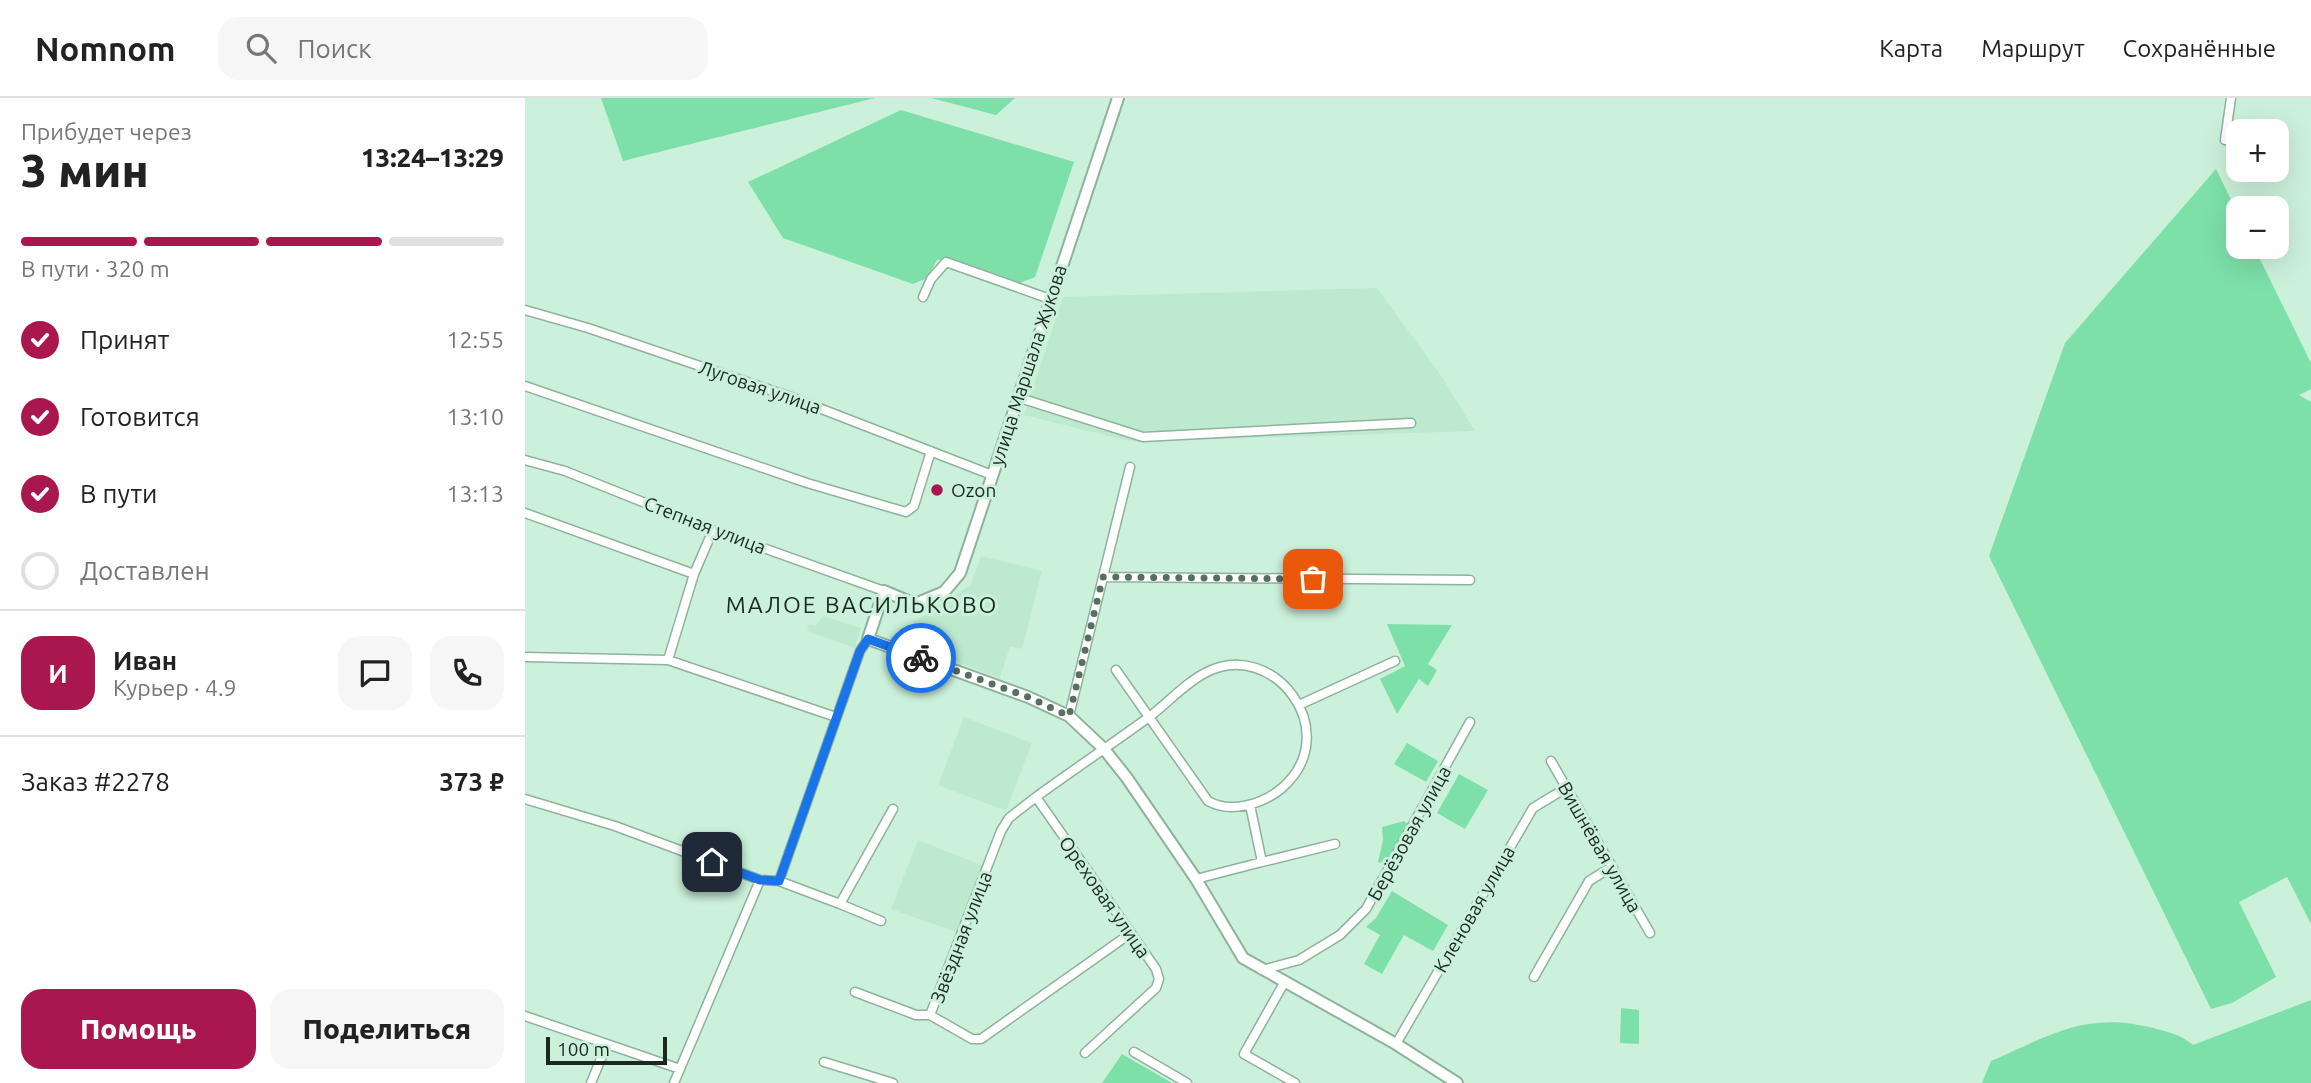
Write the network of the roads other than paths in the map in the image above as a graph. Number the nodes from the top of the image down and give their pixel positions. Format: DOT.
graph roads {
  1 [pos="1118,98"];
  2 [pos="2231,98"];
  3 [pos="2225,140"];
  4 [pos="923,297"];
  5 [pos="1050,299"];
  6 [pos="525,310"];
  7 [pos="525,386"];
  8 [pos="1017,397"];
  9 [pos="1411,423"];
  10 [pos="931,451"];
  11 [pos="525,460"];
  12 [pos="1130,467"];
  13 [pos="992,475"];
  14 [pos="525,513"];
  15 [pos="713,530"];
  16 [pos="694,574"];
  17 [pos="1103,577"];
  18 [pos="1470,580"];
  19 [pos="884,591"];
  20 [pos="868,639"];
  21 [pos="525,657"];
  22 [pos="668,660"];
  23 [pos="1395,661"];
  24 [pos="1116,670"];
  25 [pos="1299,705"];
  26 [pos="1069,716"];
  27 [pos="836,717"];
  28 [pos="1150,717"];
  29 [pos="1470,722"];
  30 [pos="1104,749"];
  31 [pos="1551,761"];
  32 [pos="1566,788"];
  33 [pos="1036,797"];
  34 [pos="525,799"];
  35 [pos="1250,805"];
  36 [pos="893,809"];
  37 [pos="1335,844"];
  38 [pos="1262,862"];
  39 [pos="1611,867"];
  40 [pos="1196,879"];
  41 [pos="760,880"];
  42 [pos="779,881"];
  43 [pos="840,904"];
  44 [pos="881,921"];
  45 [pos="1131,933"];
  46 [pos="1650,933"];
  47 [pos="1262,970"];
  48 [pos="1534,977"];
  49 [pos="1284,983"];
  50 [pos="855,992"];
  51 [pos="930,1015"];
  52 [pos="525,1016"];
  53 [pos="607,1044"];
  54 [pos="1395,1044"];
  55 [pos="1134,1052"];
  56 [pos="1084,1053"];
  57 [pos="824,1062"];
  58 [pos="680,1069"];
  59 [pos="591,1083"];
  60 [pos="674,1083"];
  61 [pos="893,1083"];
  62 [pos="1187,1083"];
  63 [pos="1295,1083"];
  64 [pos="1457,1083"];
  1 -- 5 [label="street, улица Маршала Жукова"];
  2 -- 3 [label="street"];
  4 -- 5 [label="street"];
  5 -- 8 [label="street, улица Маршала Жукова"];
  6 -- 10 [label="street, Луговая улица"];
  7 -- 10 [label="street"];
  8 -- 9 [label="street"];
  8 -- 13 [label="street, улица Маршала Жукова"];
  10 -- 13 [label="street, Луговая улица"];
  11 -- 15 [label="street, Степная улица"];
  12 -- 17 [label="street"];
  13 -- 19 [label="street, улица Маршала Жукова"];
  14 -- 16 [label="street"];
  15 -- 16 [label="street"];
  15 -- 19 [label="street, Степная улица"];
  16 -- 22 [label="street"];
  17 -- 18 [label="street"];
  17 -- 26 [label="street"];
  19 -- 20 [label="street"];
  20 -- 26 [label="street"];
  20 -- 27 [label="street"];
  21 -- 22 [label="street"];
  22 -- 27 [label="street"];
  23 -- 25 [label="street"];
  24 -- 28 [label="street"];
  25 -- 28 [label="street"];
  25 -- 35 [label="street"];
  26 -- 30 [label="street"];
  27 -- 42 [label="street"];
  28 -- 30 [label="street"];
  28 -- 35 [label="street"];
  29 -- 47 [label="street, Берёзовая улица"];
  30 -- 33 [label="street"];
  30 -- 40 [label="street"];
  31 -- 32 [label="street, Вишнёвая улица"];
  32 -- 39 [label="street, Вишнёвая улица"];
  32 -- 54 [label="street, Кленовая улица"];
  33 -- 45 [label="street, Ореховая улица"];
  33 -- 51 [label="street, Звёздная улица"];
  34 -- 41 [label="street"];
  35 -- 38 [label="street"];
  36 -- 43 [label="street"];
  37 -- 38 [label="street"];
  38 -- 40 [label="street"];
  39 -- 46 [label="street, Вишнёвая улица"];
  39 -- 48 [label="street"];
  40 -- 47 [label="street"];
  41 -- 42 [label="street"];
  41 -- 58 [label="street"];
  42 -- 43 [label="street"];
  43 -- 44 [label="street"];
  45 -- 51 [label="street"];
  45 -- 56 [label="street, Ореховая улица"];
  47 -- 49 [label="street"];
  49 -- 54 [label="street"];
  49 -- 63 [label="street"];
  50 -- 51 [label="street, Звёздная улица"];
  52 -- 53 [label="street"];
  53 -- 58 [label="street"];
  53 -- 59 [label="street"];
  54 -- 64 [label="street"];
  55 -- 62 [label="street"];
  57 -- 61 [label="street"];
  58 -- 60 [label="street"];
}
